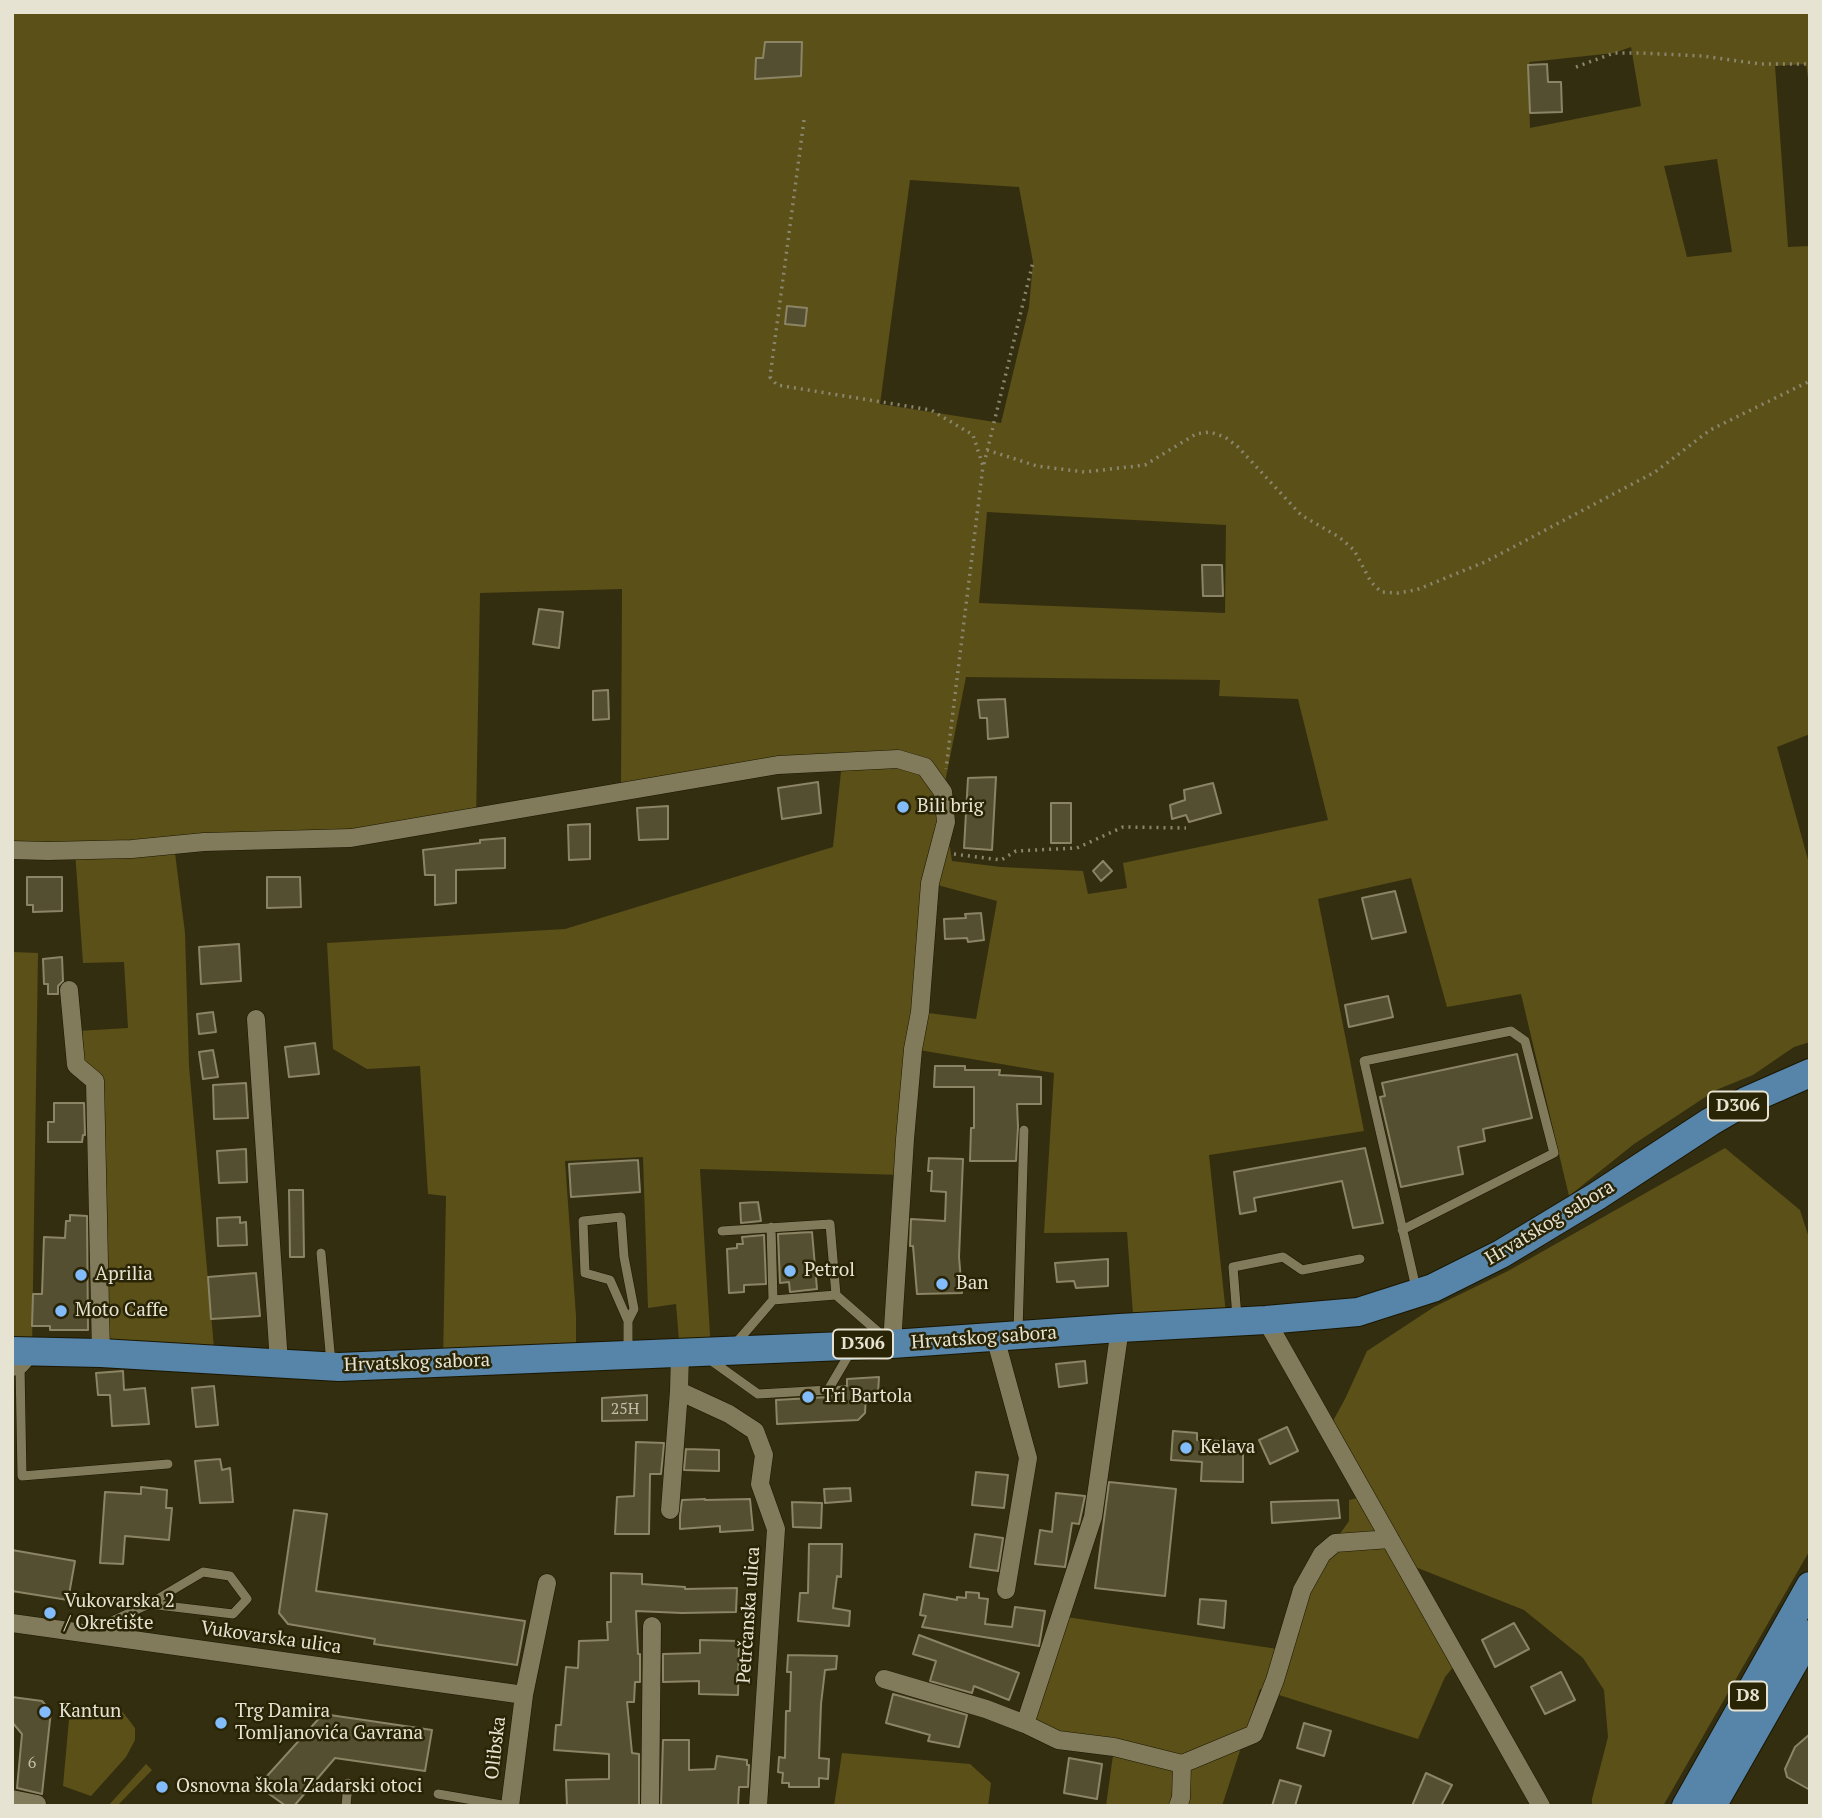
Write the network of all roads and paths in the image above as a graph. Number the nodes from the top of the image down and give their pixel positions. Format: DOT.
graph roads {
  1 [pos="1810,66"];
  2 [pos="1576,67"];
  3 [pos="804,120"];
  4 [pos="1033,262"];
  5 [pos="1810,381"];
  6 [pos="987,450"];
  7 [pos="983,466"];
  8 [pos="943,792"];
  9 [pos="1186,828"];
  10 [pos="12,850"];
  11 [pos="938,852"];
  12 [pos="69,990"];
  13 [pos="256,1019"];
  14 [pos="1810,1073"];
  15 [pos="1024,1130"];
  16 [pos="771,1227"];
  17 [pos="1402,1230"];
  18 [pos="722,1231"];
  19 [pos="321,1253"];
  20 [pos="1360,1259"];
  21 [pos="1417,1293"];
  22 [pos="835,1295"];
  23 [pos="773,1300"];
  24 [pos="1266,1320"];
  25 [pos="628,1321"];
  26 [pos="1237,1322"];
  27 [pos="1120,1328"];
  28 [pos="1006,1336"];
  29 [pos="892,1343"];
  30 [pos="855,1345"];
  31 [pos="730,1351"];
  32 [pos="101,1353"];
  33 [pos="690,1353"];
  34 [pos="628,1355"];
  35 [pos="19,1359"];
  36 [pos="279,1363"];
  37 [pos="331,1366"];
  38 [pos="679,1391"];
  39 [pos="168,1464"];
  40 [pos="670,1510"];
  41 [pos="1390,1539"];
  42 [pos="547,1583"];
  43 [pos="1810,1586"];
  44 [pos="1006,1590"];
  45 [pos="149,1604"];
  46 [pos="12,1623"];
  47 [pos="652,1626"];
  48 [pos="84,1634"];
  49 [pos="1810,1634"];
  50 [pos="884,1679"];
  51 [pos="524,1695"];
  52 [pos="1026,1724"];
  53 [pos="1182,1764"];
  54 [pos="348,1783"];
  55 [pos="438,1794"];
  56 [pos="12,1800"];
  57 [pos="37,1804"];
  58 [pos="346,1806"];
  59 [pos="509,1806"];
  60 [pos="650,1806"];
  61 [pos="758,1806"];
  62 [pos="1178,1806"];
  63 [pos="1541,1806"];
  64 [pos="1686,1806"];
  65 [pos="1712,1806"];
  1 -- 2 [label="path"];
  3 -- 7 [label="path"];
  4 -- 6 [label="path"];
  5 -- 6 [label="path"];
  6 -- 7 [label="path"];
  7 -- 8 [label="path"];
  8 -- 10 [label="street"];
  8 -- 11 [label="street"];
  9 -- 11 [label="path"];
  11 -- 29 [label="street"];
  12 -- 32 [label="street"];
  13 -- 36 [label="street"];
  14 -- 21 [label="main road, Hrvatskog sabora / D306"];
  15 -- 28 [label="lane"];
  16 -- 18 [label="lane"];
  16 -- 22 [label="lane"];
  16 -- 23 [label="lane"];
  17 -- 17 [label="lane"];
  17 -- 21 [label="lane"];
  19 -- 37 [label="lane"];
  20 -- 26 [label="lane"];
  21 -- 24 [label="main road, Hrvatskog sabora / D306"];
  22 -- 23 [label="lane"];
  22 -- 29 [label="lane"];
  23 -- 31 [label="lane"];
  24 -- 26 [label="main road, Hrvatskog sabora / D306"];
  24 -- 41 [label="street"];
  25 -- 25 [label="lane"];
  25 -- 34 [label="lane"];
  26 -- 27 [label="main road, Hrvatskog sabora / D306"];
  27 -- 28 [label="main road, Hrvatskog sabora / D306"];
  27 -- 52 [label="street"];
  28 -- 29 [label="main road, Hrvatskog sabora / D306"];
  28 -- 44 [label="street"];
  29 -- 30 [label="main road, Hrvatskog sabora / D306"];
  30 -- 31 [label="main road, Hrvatskog sabora / D306"];
  30 -- 33 [label="lane"];
  31 -- 33 [label="main road, Hrvatskog sabora / D306"];
  32 -- 35 [label="main road, Hrvatskog sabora / D306"];
  32 -- 36 [label="main road, Hrvatskog sabora / D306"];
  33 -- 34 [label="main road, Hrvatskog sabora / D306"];
  33 -- 38 [label="street"];
  34 -- 37 [label="main road, Hrvatskog sabora / D306"];
  35 -- 39 [label="lane"];
  36 -- 37 [label="main road, Hrvatskog sabora / D306"];
  38 -- 40 [label="street"];
  38 -- 61 [label="street, Petrčanska ulica"];
  41 -- 53 [label="street"];
  41 -- 63 [label="street"];
  42 -- 51 [label="street, Olibska"];
  43 -- 64 [label="main road, D8"];
  45 -- 45 [label="lane"];
  45 -- 48 [label="lane"];
  46 -- 48 [label="street, Vukovarska ulica"];
  47 -- 60 [label="street"];
  48 -- 51 [label="street, Vukovarska ulica"];
  49 -- 65 [label="main road, D8"];
  50 -- 52 [label="street"];
  51 -- 59 [label="street, Olibska"];
  52 -- 53 [label="street"];
  53 -- 62 [label="street"];
  54 -- 58 [label="lane"];
  55 -- 59 [label="lane"];
  56 -- 57 [label="street"];
}
